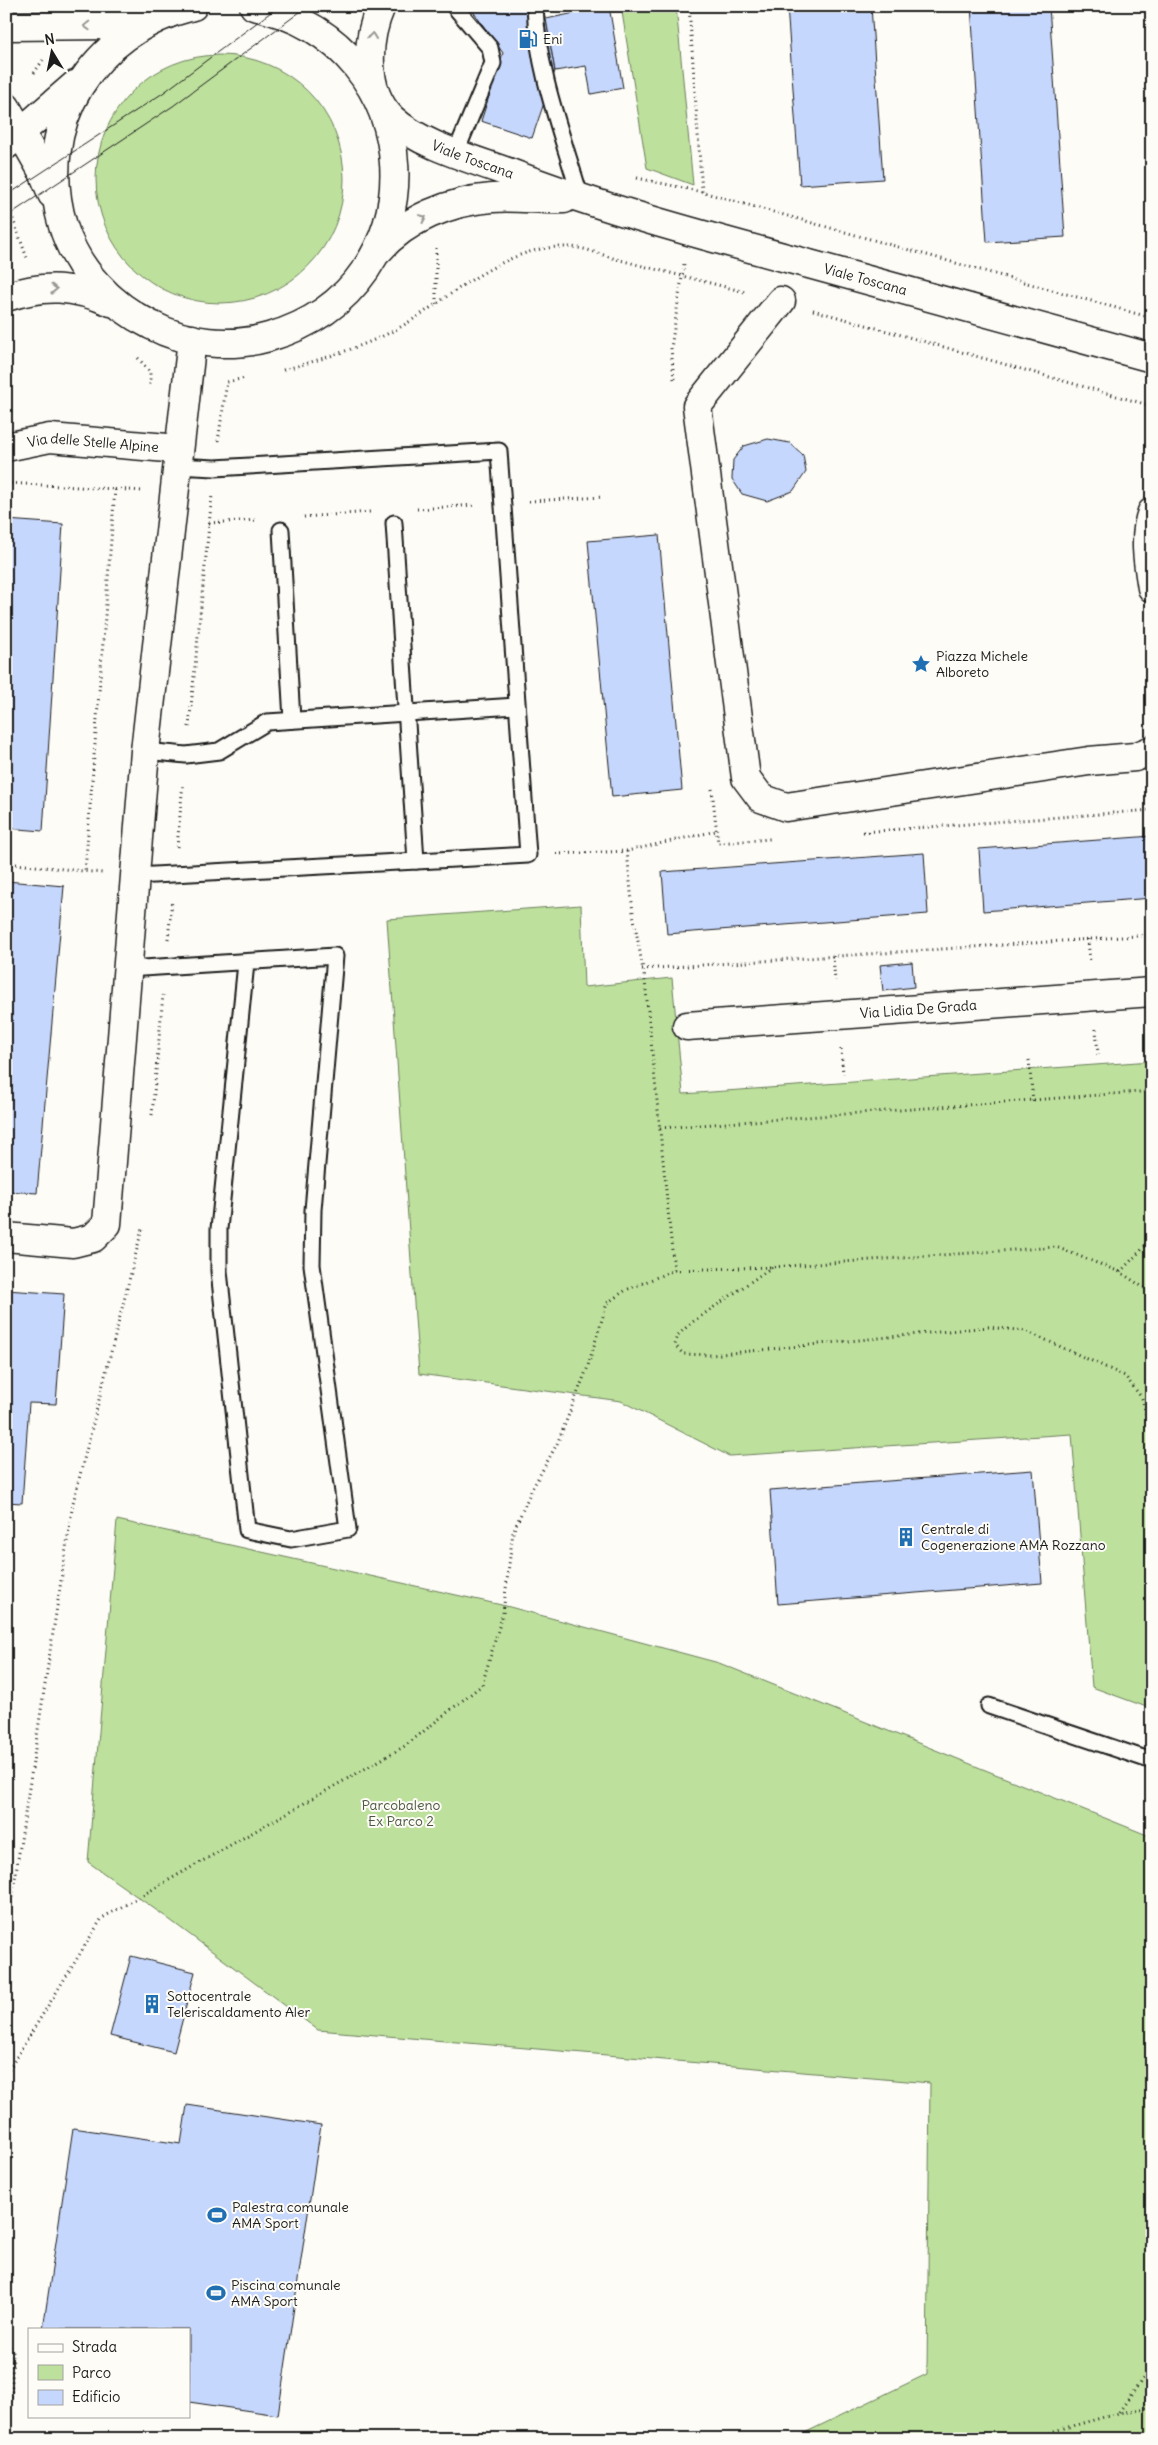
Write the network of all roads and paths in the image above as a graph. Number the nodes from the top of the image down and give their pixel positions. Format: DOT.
graph roads {
  1 [pos="254,6"];
  2 [pos="381,6"];
  3 [pos="454,6"];
  4 [pos="535,6"];
  5 [pos="689,6"];
  6 [pos="192,7"];
  7 [pos="6,26"];
  8 [pos="98,61"];
  9 [pos="379,100"];
  10 [pos="6,107"];
  11 [pos="14,139"];
  12 [pos="456,152"];
  13 [pos="627,176"];
  14 [pos="702,192"];
  15 [pos="581,198"];
  16 [pos="62,221"];
  17 [pos="372,259"];
  18 [pos="681,276"];
  19 [pos="6,296"];
  20 [pos="781,301"];
  21 [pos="118,305"];
  22 [pos="1152,318"];
  23 [pos="192,339"];
  24 [pos="136,354"];
  25 [pos="1152,358"];
  26 [pos="274,372"];
  27 [pos="246,378"];
  28 [pos="675,385"];
  29 [pos="151,392"];
  30 [pos="1152,406"];
  31 [pos="6,447"];
  32 [pos="143,447"];
  33 [pos="177,458"];
  34 [pos="215,468"];
  35 [pos="6,483"];
  36 [pos="139,490"];
  37 [pos="1152,512"];
  38 [pos="394,523"];
  39 [pos="281,530"];
  40 [pos="1152,588"];
  41 [pos="517,706"];
  42 [pos="408,713"];
  43 [pos="292,720"];
  44 [pos="1152,750"];
  45 [pos="145,751"];
  46 [pos="186,755"];
  47 [pos="712,783"];
  48 [pos="1152,810"];
  49 [pos="716,831"];
  50 [pos="856,832"];
  51 [pos="778,838"];
  52 [pos="627,851"];
  53 [pos="528,855"];
  54 [pos="416,861"];
  55 [pos="6,863"];
  56 [pos="84,871"];
  57 [pos="174,874"];
  58 [pos="134,876"];
  59 [pos="1152,935"];
  60 [pos="246,963"];
  61 [pos="166,968"];
  62 [pos="127,969"];
  63 [pos="642,969"];
  64 [pos="1152,992"];
  65 [pos="687,1026"];
  66 [pos="1029,1060"];
  67 [pos="1152,1091"];
  68 [pos="1033,1101"];
  69 [pos="152,1117"];
  70 [pos="660,1128"];
  71 [pos="142,1226"];
  72 [pos="6,1237"];
  73 [pos="1152,1239"];
  74 [pos="772,1267"];
  75 [pos="674,1270"];
  76 [pos="1120,1272"];
  77 [pos="1152,1293"];
  78 [pos="1152,1438"];
  79 [pos="989,1706"];
  80 [pos="1152,1761"];
  81 [pos="6,1937"];
  82 [pos="6,2074"];
  83 [pos="6,2344"];
  84 [pos="1152,2366"];
  85 [pos="1152,2407"];
  86 [pos="1119,2413"];
  87 [pos="10,2439"];
  88 [pos="1025,2439"];
  1 -- 9 [label="street"];
  9 -- 2 [label="street, one-way"];
  3 -- 12 [label="lane"];
  4 -- 15 [label="lane"];
  5 -- 14 [label="path"];
  6 -- 7 [label="street, one-way"];
  6 -- 8 [label="street"];
  8 -- 11 [label="street"];
  8 -- 16 [label="street"];
  9 -- 12 [label="street, Viale Toscana"];
  9 -- 17 [label="street"];
  10 -- 11 [label="street"];
  11 -- 16 [label="street"];
  12 -- 15 [label="street, Viale Toscana"];
  13 -- 14 [label="path"];
  14 -- 22 [label="path"];
  17 -- 15 [label="street, Viale Toscana, one-way"];
  15 -- 25 [label="street, Viale Toscana"];
  16 -- 21 [label="street"];
  17 -- 23 [label="street"];
  18 -- 20 [label="path"];
  18 -- 26 [label="path"];
  18 -- 28 [label="path"];
  19 -- 21 [label="street, one-way"];
  20 -- 30 [label="path"];
  20 -- 44 [label="street"];
  21 -- 23 [label="street"];
  23 -- 33 [label="street"];
  24 -- 29 [label="path"];
  27 -- 34 [label="path"];
  31 -- 32 [label="street, Via delle Stelle Alpine"];
  32 -- 33 [label="street, Via delle Stelle Alpine"];
  32 -- 36 [label="path"];
  33 -- 34 [label="lane"];
  33 -- 45 [label="street"];
  34 -- 41 [label="lane"];
  34 -- 46 [label="path"];
  35 -- 56 [label="path"];
  37 -- 40 [label="street"];
  38 -- 42 [label="lane"];
  39 -- 43 [label="lane"];
  41 -- 42 [label="lane"];
  41 -- 53 [label="lane"];
  42 -- 43 [label="lane"];
  42 -- 54 [label="lane"];
  43 -- 46 [label="lane"];
  45 -- 46 [label="lane"];
  45 -- 58 [label="street"];
  46 -- 57 [label="path"];
  47 -- 49 [label="path"];
  48 -- 50 [label="path"];
  49 -- 51 [label="path"];
  49 -- 52 [label="path"];
  52 -- 53 [label="path"];
  52 -- 63 [label="path"];
  53 -- 54 [label="lane"];
  54 -- 57 [label="lane"];
  55 -- 56 [label="path"];
  56 -- 58 [label="path"];
  57 -- 58 [label="lane"];
  57 -- 61 [label="path"];
  58 -- 62 [label="street"];
  59 -- 63 [label="path"];
  60 -- 60 [label="lane"];
  60 -- 61 [label="lane"];
  61 -- 62 [label="lane"];
  61 -- 69 [label="path"];
  62 -- 72 [label="street"];
  63 -- 70 [label="path"];
  64 -- 65 [label="street, Via Lidia De Grada"];
  66 -- 68 [label="path"];
  67 -- 68 [label="path"];
  68 -- 70 [label="path"];
  70 -- 75 [label="path"];
  71 -- 81 [label="path"];
  73 -- 76 [label="path"];
  74 -- 75 [label="path"];
  74 -- 76 [label="path"];
  74 -- 78 [label="path"];
  75 -- 82 [label="path"];
  76 -- 77 [label="path"];
  79 -- 80 [label="lane"];
  83 -- 87 [label="path"];
  84 -- 86 [label="path"];
  85 -- 86 [label="path"];
  86 -- 88 [label="path"];
}
